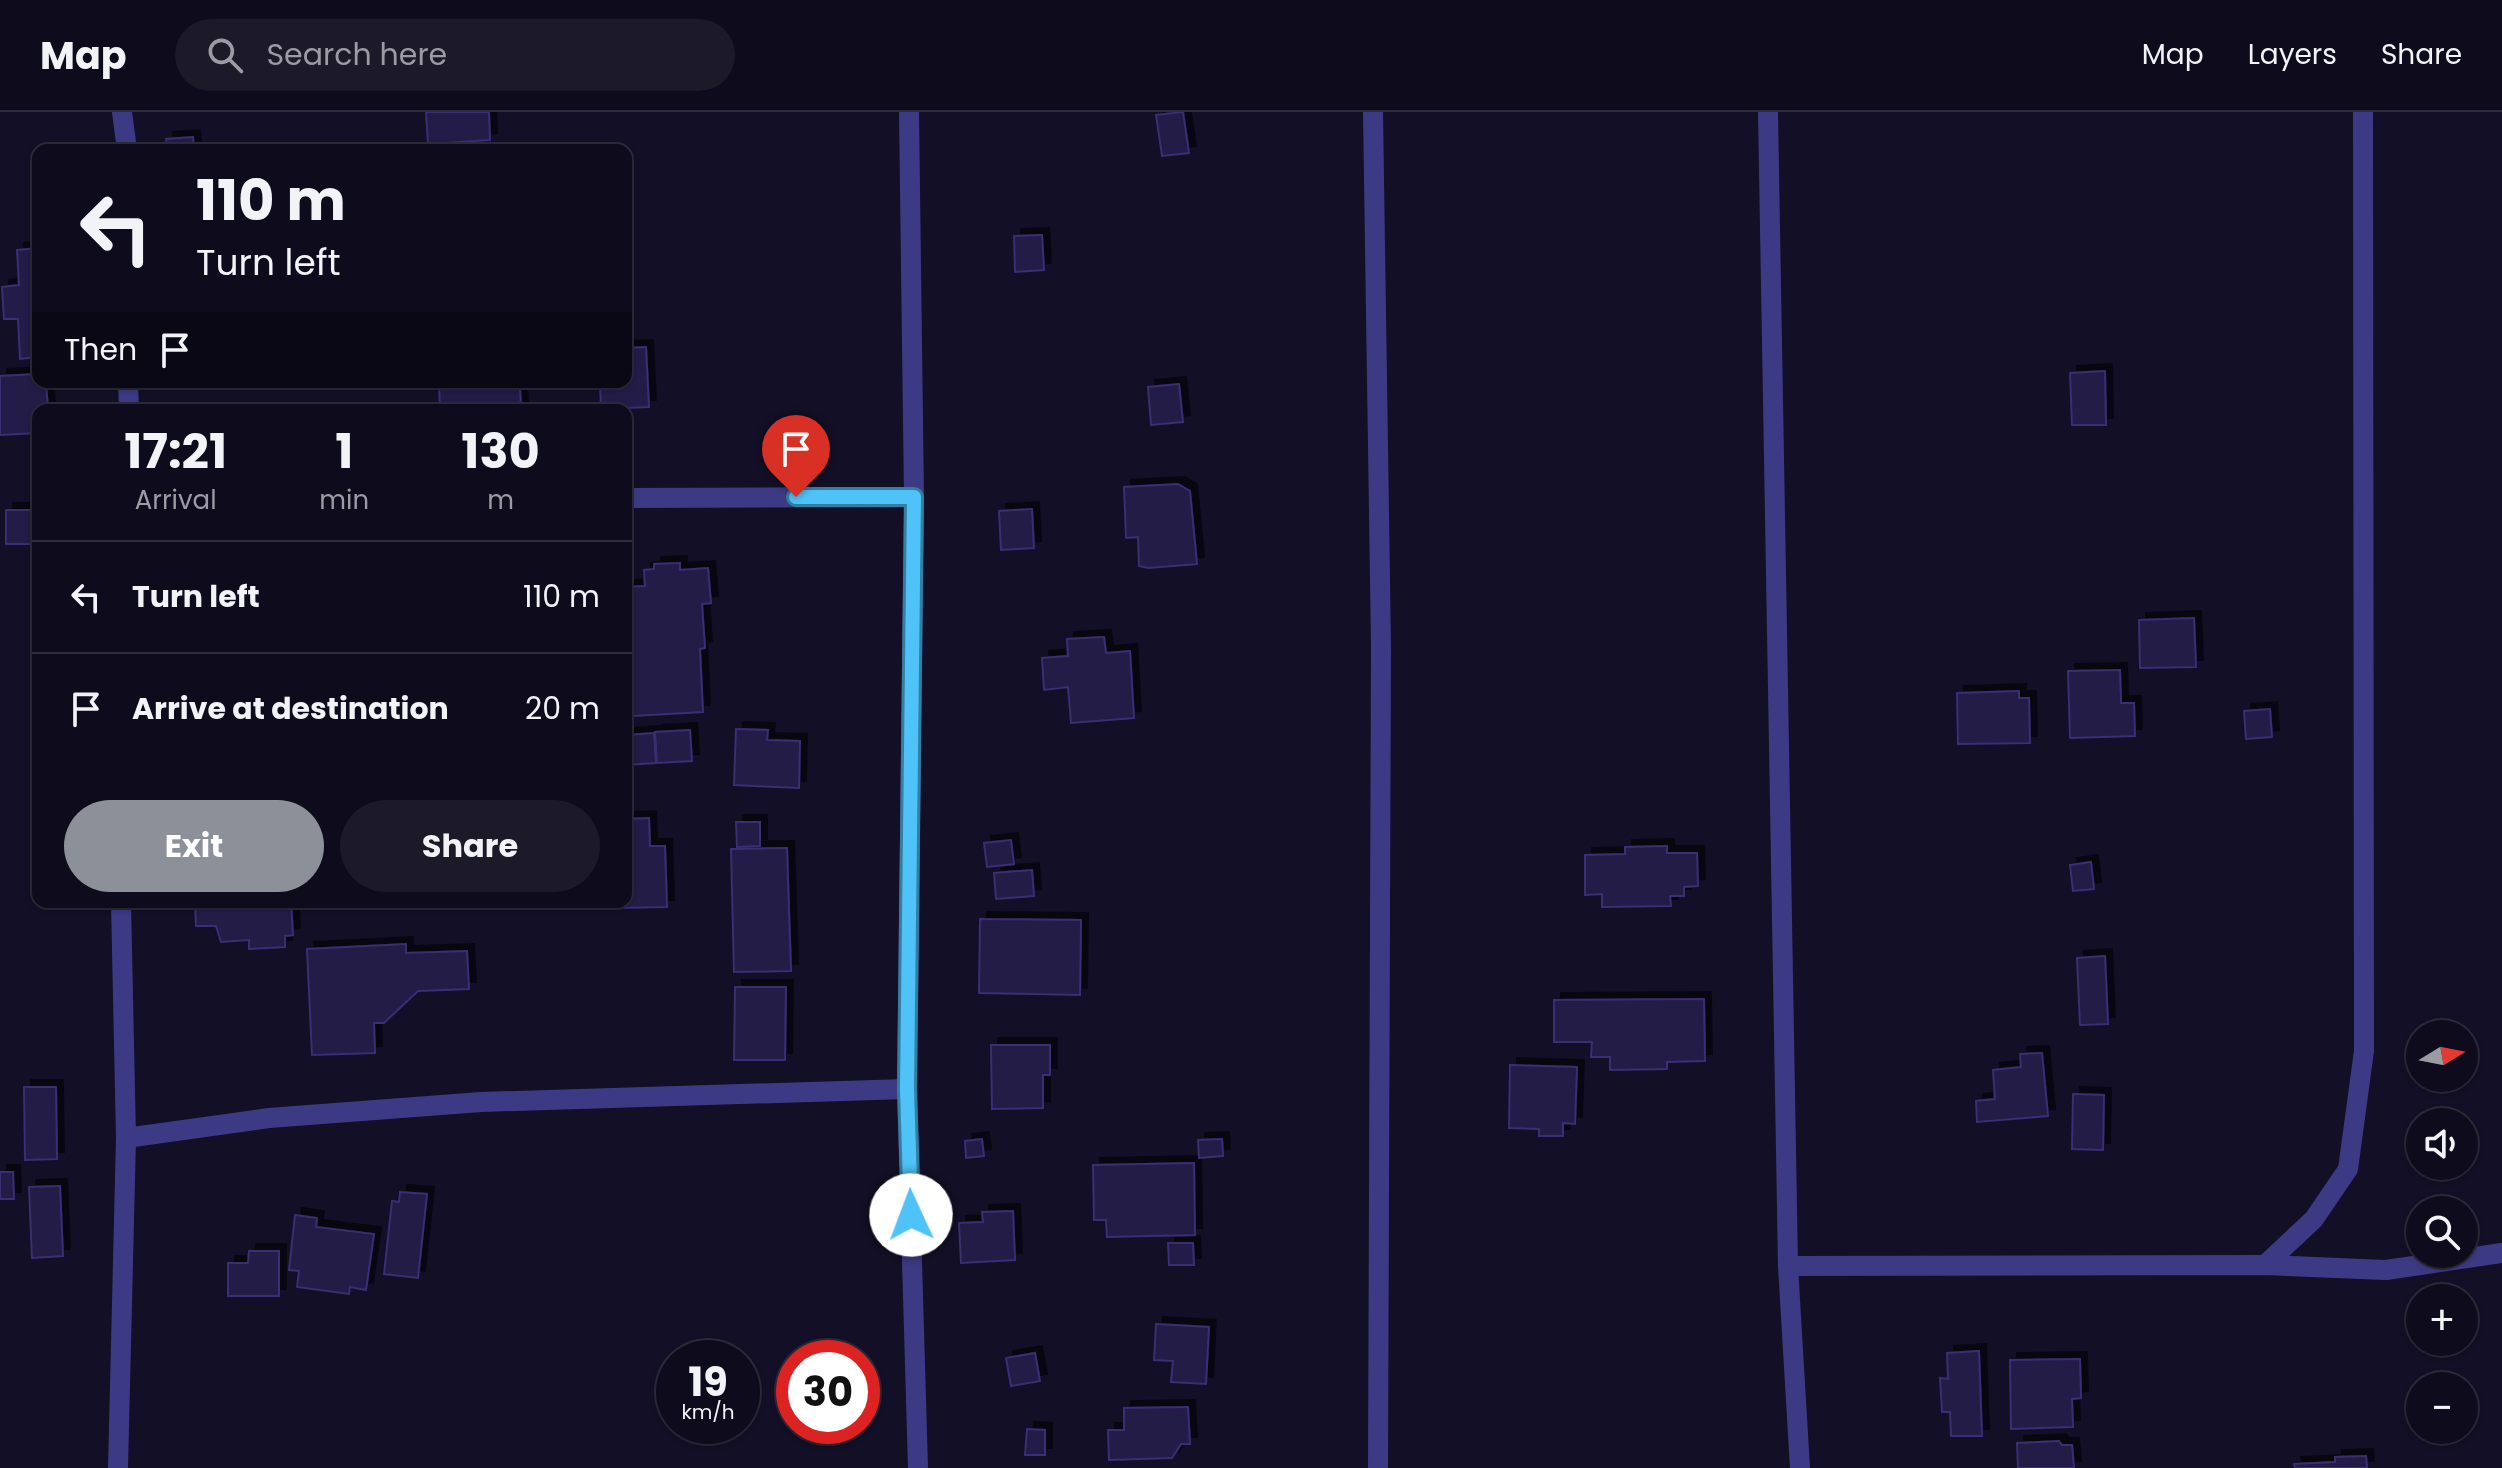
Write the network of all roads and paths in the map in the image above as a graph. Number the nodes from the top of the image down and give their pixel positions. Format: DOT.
graph roads {
  1 [pos="122,112"];
  2 [pos="909,112"];
  3 [pos="1373,112"];
  4 [pos="1768,112"];
  5 [pos="2363,112"];
  6 [pos="126,144"];
  7 [pos="914,497"];
  8 [pos="632,498"];
  9 [pos="121,908"];
  10 [pos="907,1089"];
  11 [pos="126,1138"];
  12 [pos="2502,1253"];
  13 [pos="2265,1265"];
  14 [pos="1788,1266"];
  15 [pos="118,1468"];
  16 [pos="918,1468"];
  17 [pos="1378,1468"];
  18 [pos="1800,1468"];
  1 -- 6 [label="street"];
  2 -- 7 [label="street"];
  3 -- 17 [label="street"];
  4 -- 14 [label="street"];
  5 -- 13 [label="street"];
  7 -- 8 [label="street"];
  7 -- 10 [label="street"];
  9 -- 11 [label="street"];
  10 -- 11 [label="street"];
  10 -- 16 [label="street"];
  11 -- 15 [label="street"];
  12 -- 13 [label="street"];
  13 -- 14 [label="street"];
  14 -- 18 [label="street"];
}
